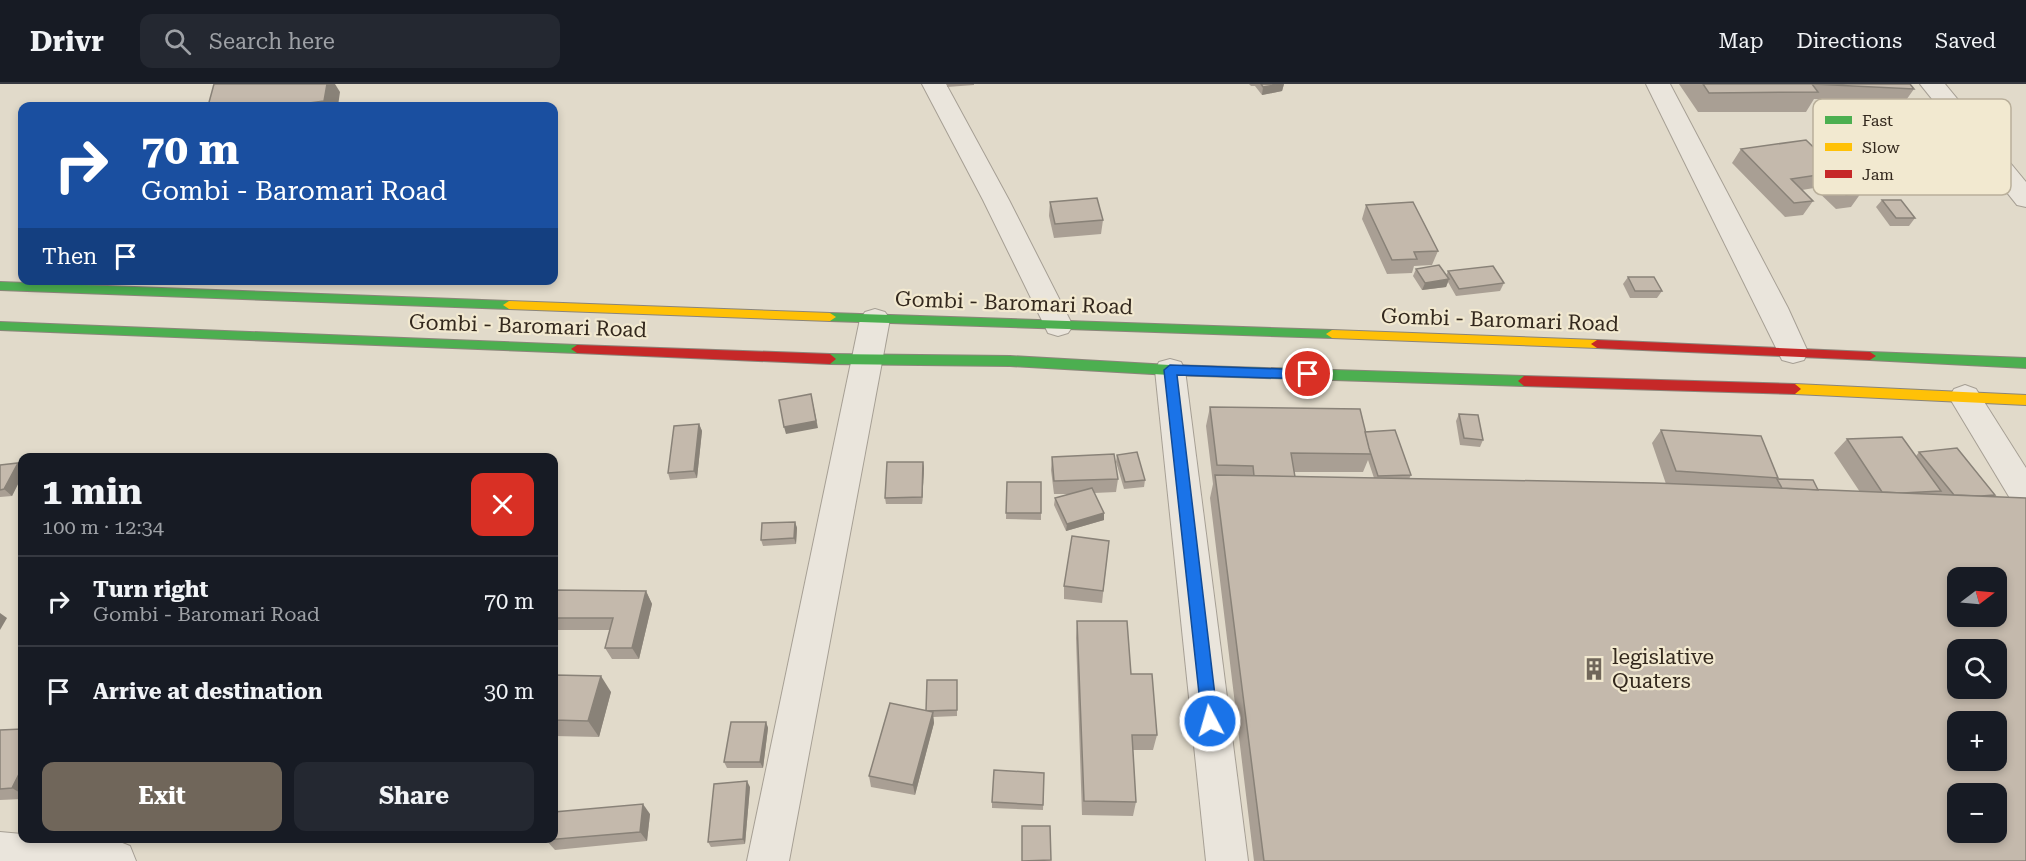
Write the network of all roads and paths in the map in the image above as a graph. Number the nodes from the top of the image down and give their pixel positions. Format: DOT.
graph roads {
  1 [pos="934,84"];
  2 [pos="1658,84"];
  3 [pos="1932,84"];
  4 [pos="1944,99"];
  5 [pos="2011,181"];
  6 [pos="2026,199"];
  7 [pos="0,286"];
  8 [pos="875,319"];
  9 [pos="0,327"];
  10 [pos="1058,327"];
  11 [pos="1792,352"];
  12 [pos="867,361"];
  13 [pos="2026,363"];
  14 [pos="1170,370"];
  15 [pos="1965,397"];
  16 [pos="2026,400"];
  17 [pos="2026,496"];
  18 [pos="0,853"];
  19 [pos="114,861"];
  20 [pos="768,861"];
  21 [pos="1227,861"];
  1 -- 10 [label="street"];
  2 -- 11 [label="street"];
  3 -- 4 [label="street"];
  5 -- 6 [label="street"];
  7 -- 8 [label="main road, Gombi - Baromari Road"];
  8 -- 10 [label="main road, Gombi - Baromari Road"];
  8 -- 12 [label="street"];
  9 -- 12 [label="main road, Gombi - Baromari Road"];
  10 -- 11 [label="main road, Gombi - Baromari Road"];
  11 -- 13 [label="main road, Gombi - Baromari Road"];
  12 -- 14 [label="main road, Gombi - Baromari Road"];
  12 -- 20 [label="street"];
  14 -- 15 [label="main road, Gombi - Baromari Road"];
  14 -- 21 [label="street"];
  15 -- 16 [label="main road, Gombi - Baromari Road"];
  15 -- 17 [label="street"];
  18 -- 19 [label="street"];
}
